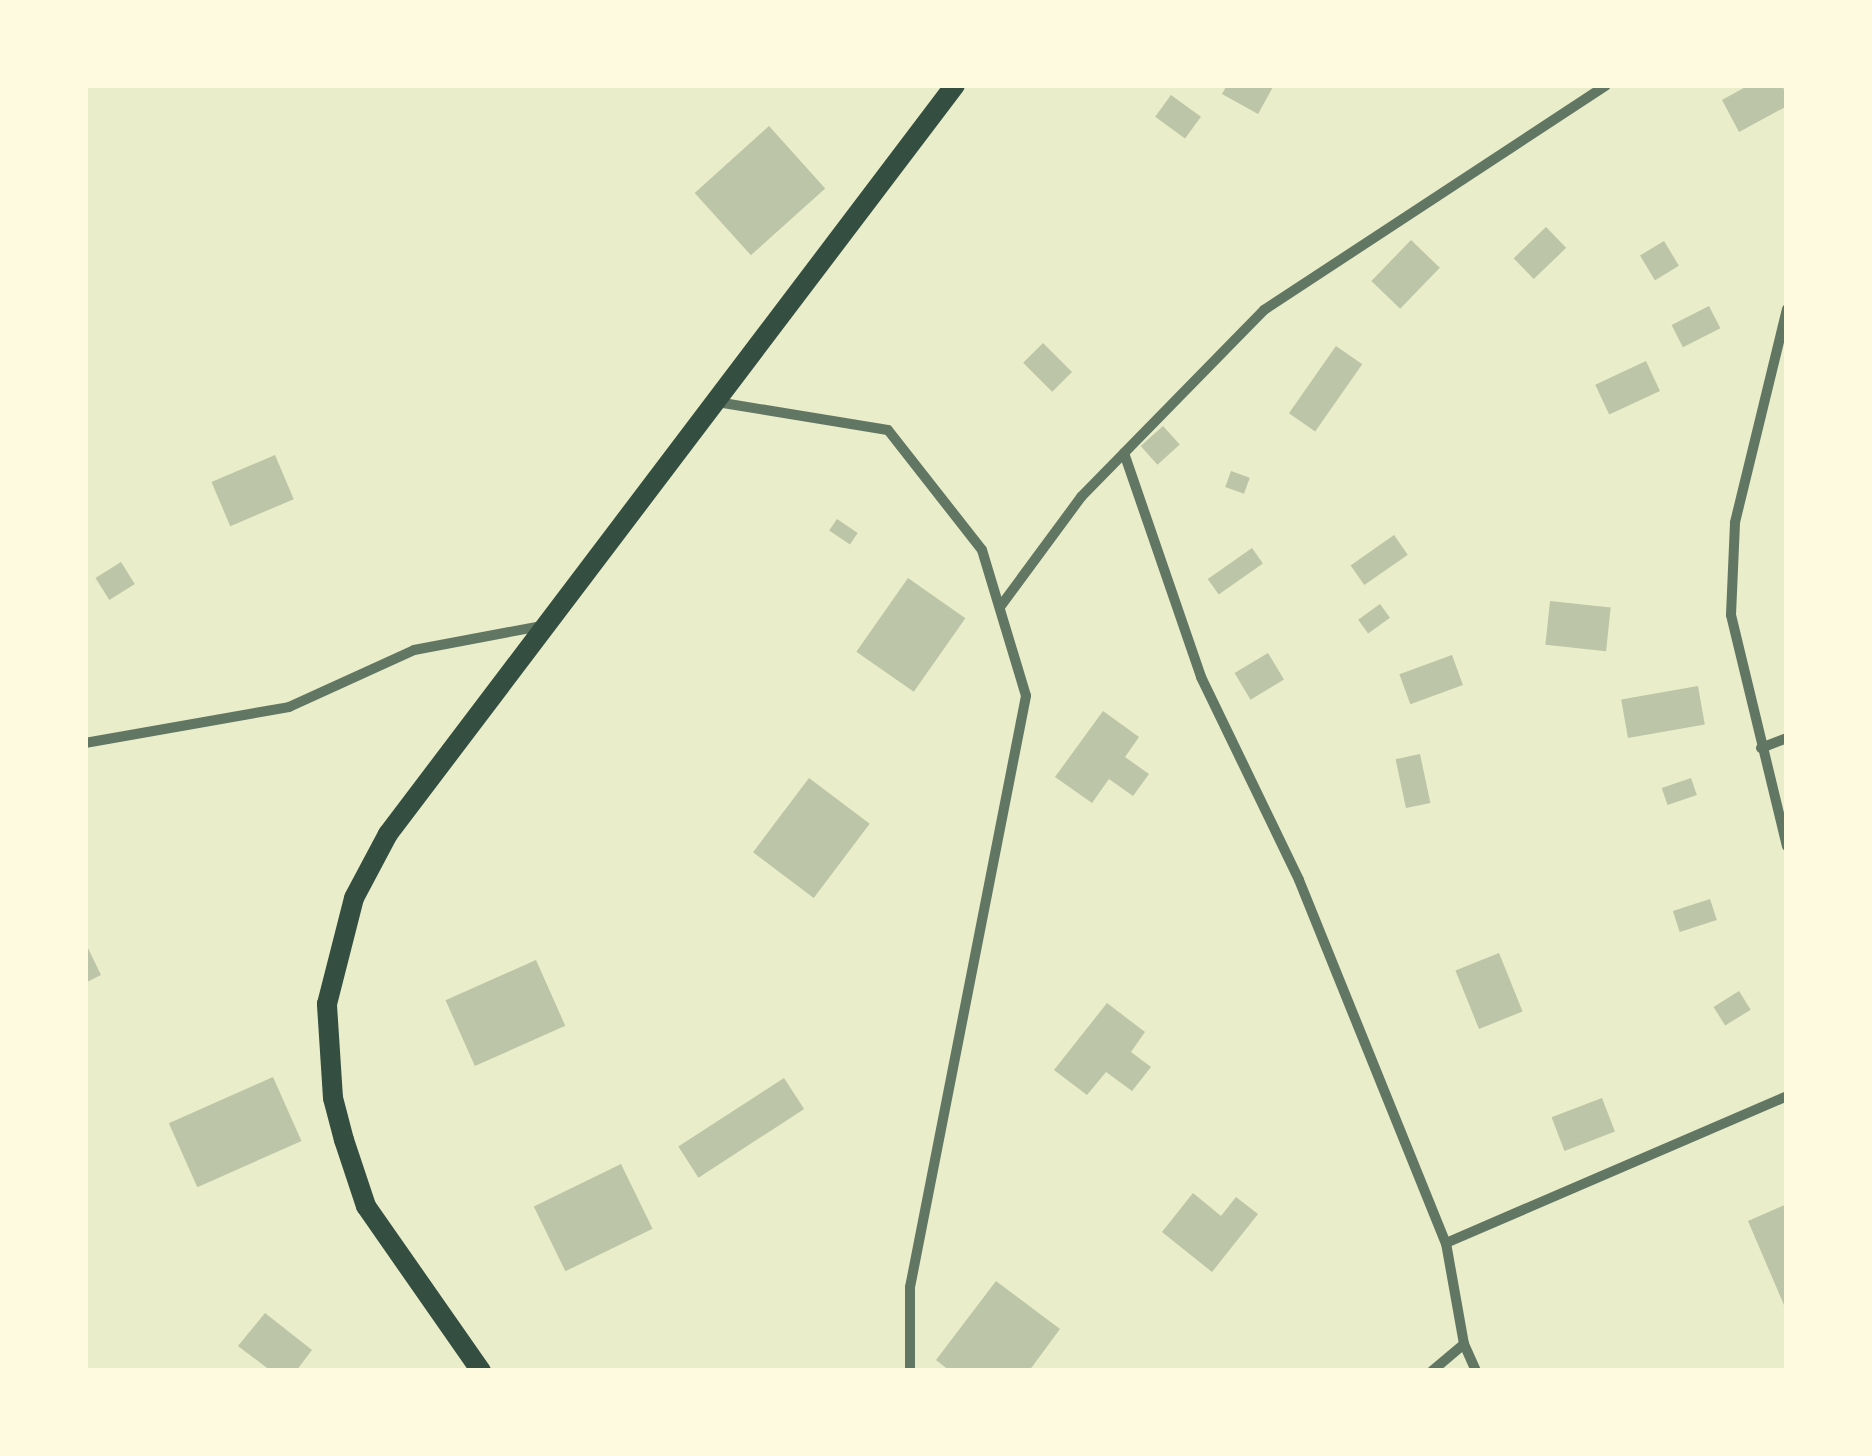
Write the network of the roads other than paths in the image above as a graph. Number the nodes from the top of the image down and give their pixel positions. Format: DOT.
graph roads {
  1 [pos="955,85"];
  2 [pos="1606,85"];
  3 [pos="1787,309"];
  4 [pos="717,402"];
  5 [pos="1124,453"];
  6 [pos="1000,607"];
  7 [pos="546,625"];
  8 [pos="1787,738"];
  9 [pos="85,742"];
  10 [pos="1761,748"];
  11 [pos="1787,846"];
  12 [pos="1787,1096"];
  13 [pos="1446,1243"];
  14 [pos="1464,1344"];
  15 [pos="481,1371"];
  16 [pos="910,1371"];
  17 [pos="1432,1371"];
  18 [pos="1476,1371"];
  1 -- 4 [label="main road"];
  2 -- 5 [label="street"];
  3 -- 10 [label="street"];
  4 -- 6 [label="street"];
  4 -- 7 [label="main road"];
  5 -- 6 [label="street"];
  5 -- 13 [label="street"];
  6 -- 16 [label="street"];
  7 -- 9 [label="street"];
  7 -- 15 [label="main road"];
  8 -- 10 [label="street"];
  10 -- 11 [label="street"];
  12 -- 13 [label="street"];
  13 -- 14 [label="street"];
  14 -- 17 [label="street"];
  14 -- 18 [label="street"];
}
